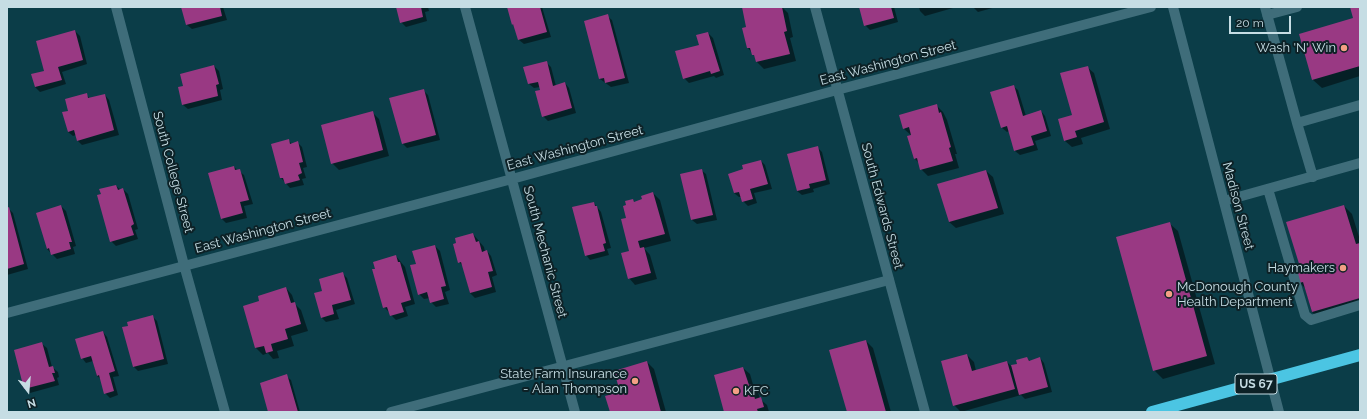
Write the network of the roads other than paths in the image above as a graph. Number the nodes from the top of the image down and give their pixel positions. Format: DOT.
graph roads {
  1 [pos="116,7"];
  2 [pos="465,7"];
  3 [pos="815,7"];
  4 [pos="1151,7"];
  5 [pos="1173,7"];
  6 [pos="1297,7"];
  7 [pos="1266,11"];
  8 [pos="837,90"];
  9 [pos="1360,105"];
  10 [pos="1297,123"];
  11 [pos="1360,163"];
  12 [pos="1313,177"];
  13 [pos="512,179"];
  14 [pos="1268,189"];
  15 [pos="1224,201"];
  16 [pos="184,265"];
  17 [pos="889,280"];
  18 [pos="1360,305"];
  19 [pos="7,313"];
  20 [pos="1360,355"];
  21 [pos="563,366"];
  22 [pos="1270,380"];
  23 [pos="225,412"];
  24 [pos="391,412"];
  25 [pos="575,412"];
  26 [pos="925,412"];
  27 [pos="1156,412"];
  28 [pos="1279,412"];
  1 -- 16 [label="street, South College Street"];
  2 -- 13 [label="street, South Mechanic Street"];
  3 -- 8 [label="street, South Edwards Street"];
  4 -- 8 [label="street, East Washington Street"];
  5 -- 15 [label="street, Madison Street"];
  6 -- 7 [label="street"];
  7 -- 10 [label="street"];
  8 -- 13 [label="street, East Washington Street"];
  8 -- 17 [label="street, South Edwards Street"];
  9 -- 10 [label="street"];
  10 -- 12 [label="street"];
  11 -- 12 [label="street"];
  12 -- 14 [label="street"];
  13 -- 16 [label="street, East Washington Street"];
  13 -- 21 [label="street, South Mechanic Street"];
  14 -- 15 [label="street"];
  14 -- 18 [label="street"];
  15 -- 22 [label="street, Madison Street"];
  16 -- 19 [label="street, East Washington Street"];
  16 -- 23 [label="street, South College Street"];
  17 -- 21 [label="street"];
  17 -- 26 [label="street, South Edwards Street"];
  20 -- 22 [label="highway, US 67"];
  21 -- 24 [label="street"];
  21 -- 25 [label="street, South Mechanic Street"];
  22 -- 27 [label="highway, US 67"];
  22 -- 28 [label="street, Madison Street"];
}
